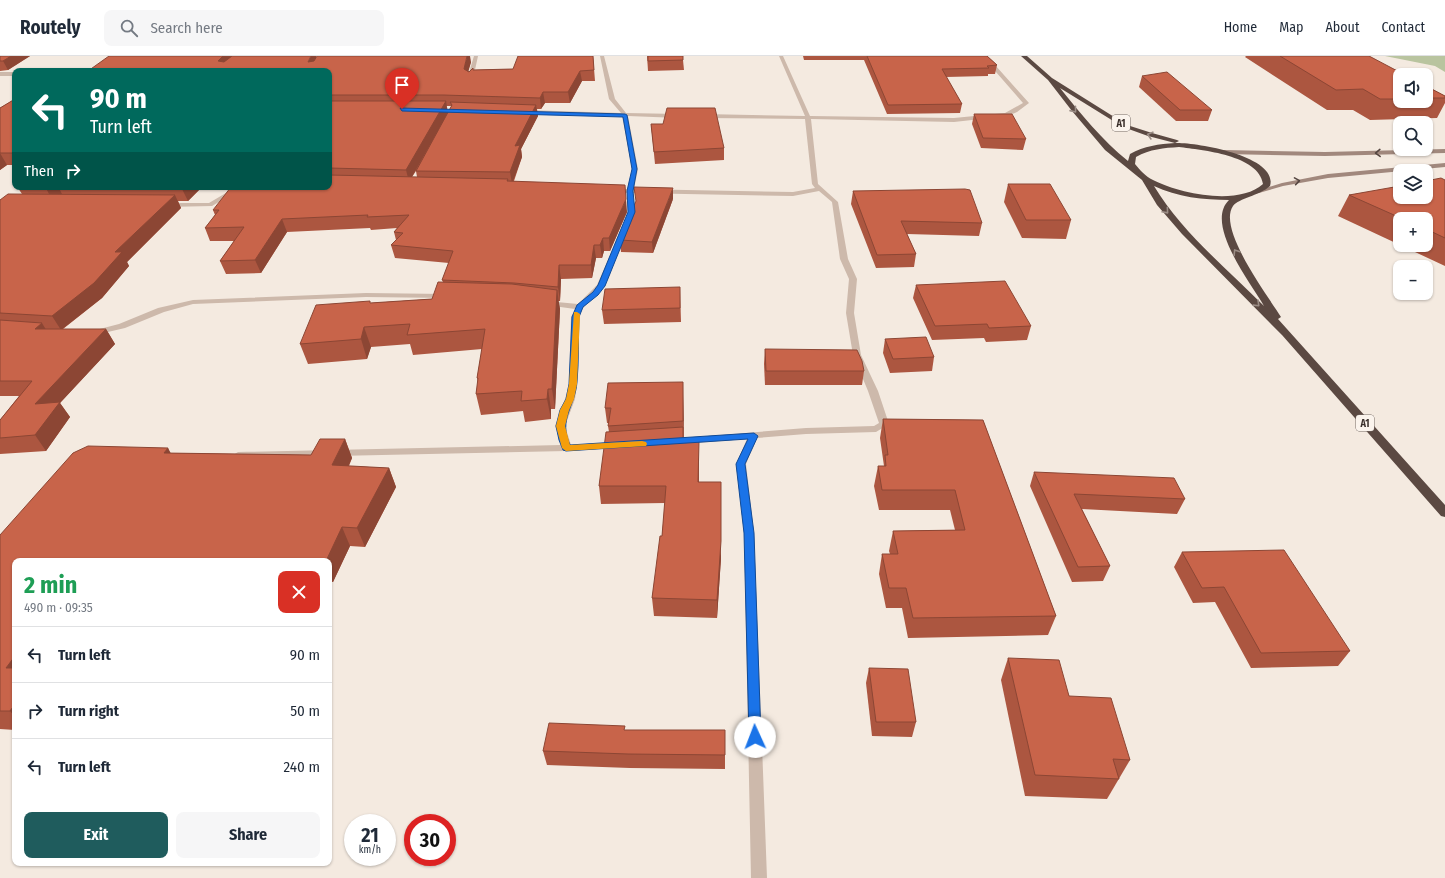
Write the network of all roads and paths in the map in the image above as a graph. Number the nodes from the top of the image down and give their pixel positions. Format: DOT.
graph roads {
  1 [pos="476,56"];
  2 [pos="602,56"];
  3 [pos="781,56"];
  4 [pos="984,56"];
  5 [pos="1024,56"];
  6 [pos="0,74"];
  7 [pos="12,74"];
  8 [pos="470,79"];
  9 [pos="1050,79"];
  10 [pos="518,112"];
  11 [pos="625,115"];
  12 [pos="688,116"];
  13 [pos="696,116"];
  14 [pos="808,117"];
  15 [pos="1201,147"];
  16 [pos="1445,151"];
  17 [pos="1224,152"];
  18 [pos="1445,165"];
  19 [pos="1141,176"];
  20 [pos="819,189"];
  21 [pos="236,190"];
  22 [pos="607,191"];
  23 [pos="630,191"];
  24 [pos="1259,191"];
  25 [pos="1249,195"];
  26 [pos="156,205"];
  27 [pos="453,297"];
  28 [pos="537,302"];
  29 [pos="580,306"];
  30 [pos="1286,333"];
  31 [pos="85,334"];
  32 [pos="754,436"];
  33 [pos="658,443"];
  34 [pos="626,445"];
  35 [pos="566,448"];
  36 [pos="232,455"];
  37 [pos="1445,513"];
  38 [pos="759,878"];
  1 -- 8 [label="street"];
  2 -- 11 [label="street"];
  3 -- 14 [label="street"];
  4 -- 14 [label="street"];
  5 -- 9 [label="highway, A1"];
  6 -- 7 [label="street"];
  15 -- 9 [label="highway, A1, one-way"];
  9 -- 19 [label="highway, A1, one-way"];
  10 -- 11 [label="street"];
  11 -- 12 [label="street"];
  11 -- 23 [label="street"];
  13 -- 14 [label="street"];
  14 -- 20 [label="street"];
  15 -- 17 [label="highway"];
  15 -- 19 [label="highway"];
  16 -- 17 [label="street, one-way"];
  17 -- 24 [label="highway"];
  24 -- 18 [label="street, one-way"];
  19 -- 25 [label="highway"];
  19 -- 30 [label="highway, A1, one-way"];
  20 -- 23 [label="street"];
  20 -- 32 [label="street"];
  21 -- 26 [label="street"];
  22 -- 23 [label="street"];
  23 -- 29 [label="street"];
  24 -- 25 [label="highway"];
  30 -- 25 [label="highway, A1, one-way"];
  27 -- 31 [label="street"];
  28 -- 29 [label="street"];
  29 -- 35 [label="street"];
  30 -- 37 [label="highway, A1"];
  32 -- 33 [label="street"];
  32 -- 38 [label="street"];
  34 -- 35 [label="street"];
  35 -- 36 [label="street"];
}
